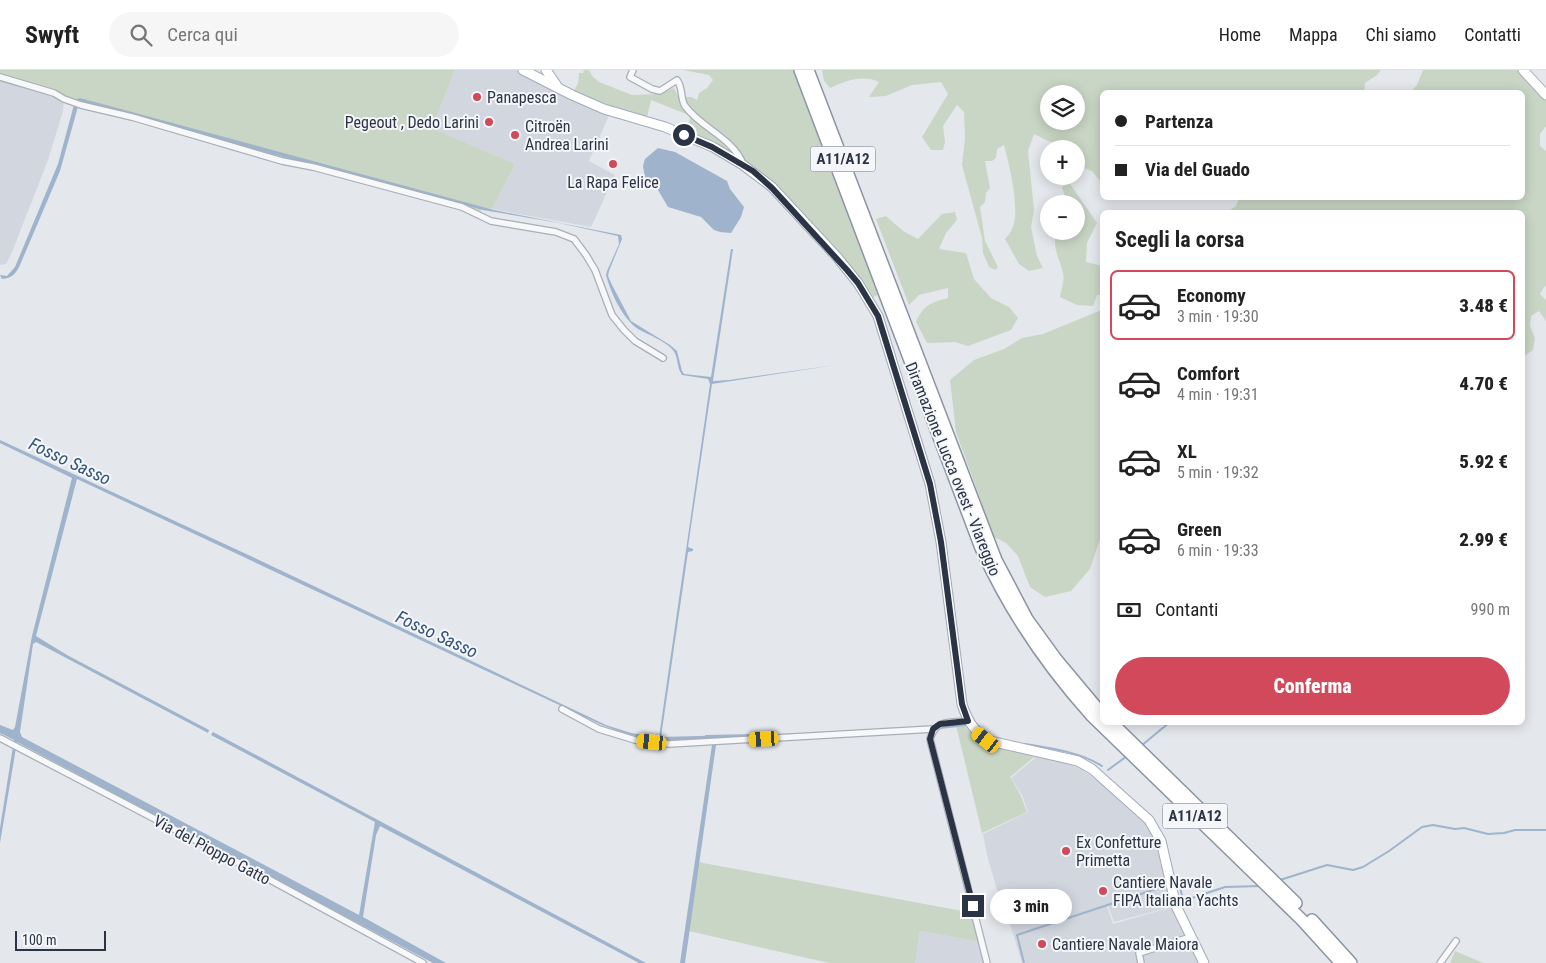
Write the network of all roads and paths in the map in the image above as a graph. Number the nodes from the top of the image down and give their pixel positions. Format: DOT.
graph roads {
  1 [pos="523,70"];
  2 [pos="546,70"];
  3 [pos="633,70"];
  4 [pos="800,70"];
  5 [pos="808,70"];
  6 [pos="1523,70"];
  7 [pos="0,77"];
  8 [pos="559,89"];
  9 [pos="1546,94"];
  10 [pos="821,115"];
  11 [pos="743,165"];
  12 [pos="663,358"];
  13 [pos="985,545"];
  14 [pos="1054,663"];
  15 [pos="562,708"];
  16 [pos="1100,712"];
  17 [pos="968,721"];
  18 [pos="1100,724"];
  19 [pos="1101,725"];
  20 [pos="1114,725"];
  21 [pos="933,729"];
  22 [pos="0,738"];
  23 [pos="1191,937"];
  24 [pos="1456,941"];
  25 [pos="423,963"];
  26 [pos="987,963"];
  27 [pos="1141,963"];
  28 [pos="1204,963"];
  29 [pos="1340,963"];
  30 [pos="1352,963"];
  31 [pos="1440,963"];
  1 -- 8 [label="main road"];
  2 -- 8 [label="main road"];
  3 -- 11 [label="street"];
  4 -- 10 [label="highway, Diramazione Lucca ovest - Viareggio / A11/A12"];
  5 -- 10 [label="highway, Diramazione Lucca ovest - Viareggio / A11/A12"];
  6 -- 9 [label="main road"];
  7 -- 12 [label="street"];
  8 -- 11 [label="main road"];
  10 -- 13 [label="highway, Diramazione Lucca ovest - Viareggio / A11/A12"];
  10 -- 13 [label="highway, Diramazione Lucca ovest - Viareggio / A11/A12"];
  11 -- 17 [label="main road"];
  13 -- 14 [label="highway, Diramazione Lucca ovest - Viareggio / A11/A12"];
  14 -- 16 [label="highway, Diramazione Lucca ovest - Viareggio / A11/A12"];
  14 -- 18 [label="highway, Diramazione Lucca ovest - Viareggio / A11/A12"];
  15 -- 21 [label="street"];
  17 -- 21 [label="street"];
  17 -- 23 [label="main road"];
  19 -- 29 [label="highway, Diramazione Lucca ovest - Viareggio / A11/A12"];
  20 -- 30 [label="highway, A11/A12"];
  21 -- 26 [label="street"];
  22 -- 25 [label="street, Via del Pioppo Gatto"];
  23 -- 27 [label="street"];
  23 -- 28 [label="main road"];
  24 -- 31 [label="street"];
}
